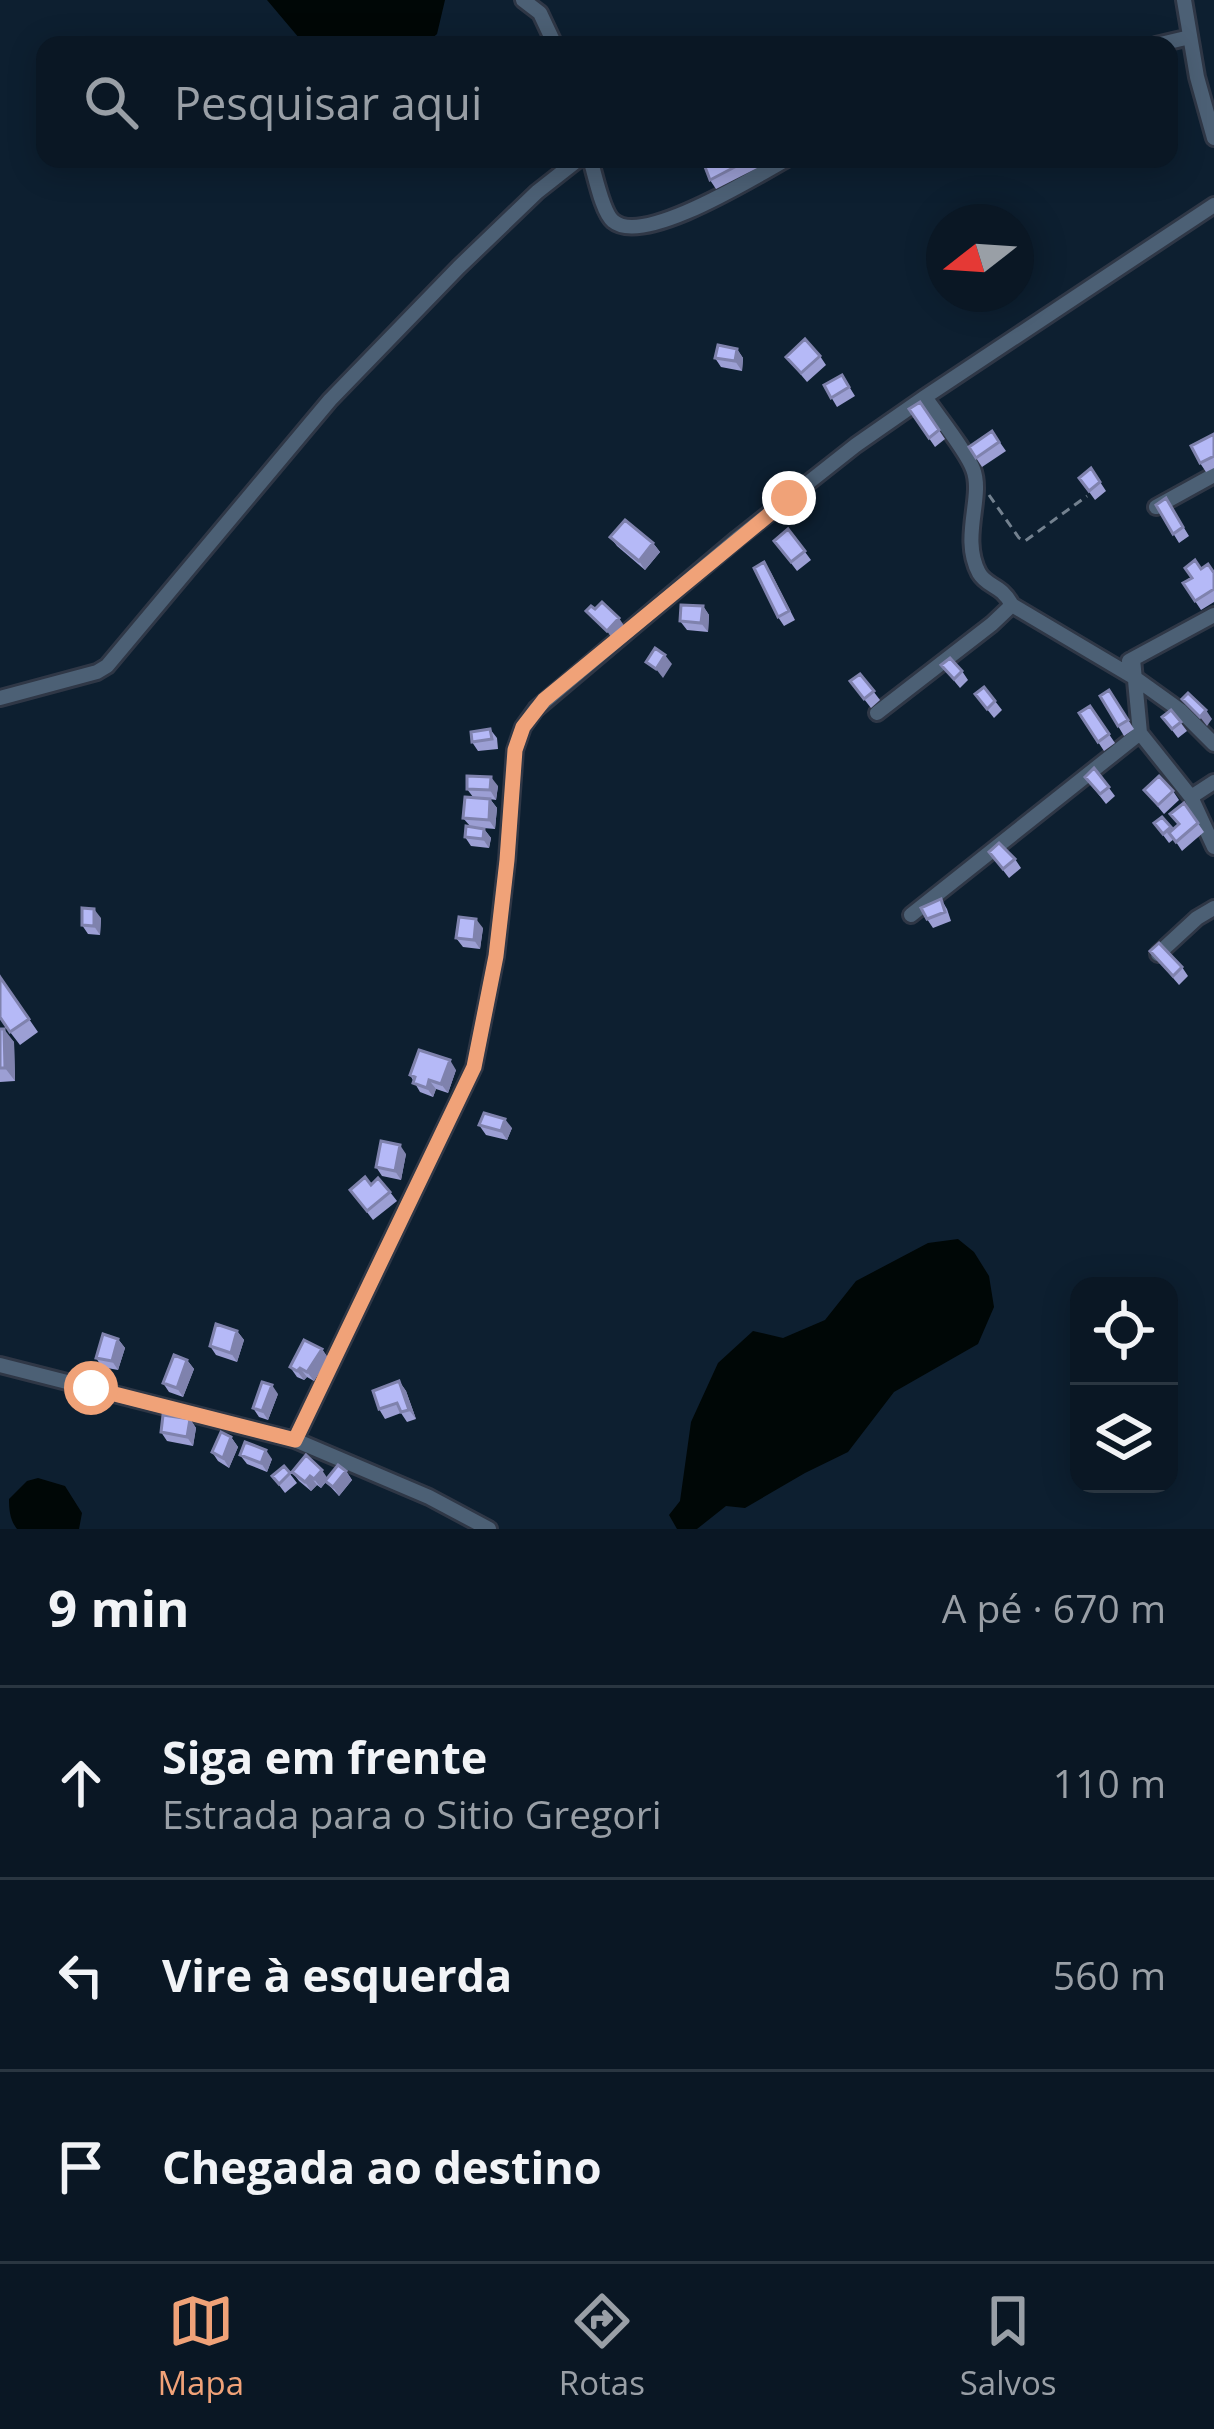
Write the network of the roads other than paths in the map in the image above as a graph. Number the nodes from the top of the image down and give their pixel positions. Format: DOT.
graph roads {
  1 [pos="523,0"];
  2 [pos="1184,0"];
  3 [pos="551,36"];
  4 [pos="1190,37"];
  5 [pos="1178,40"];
  6 [pos="1214,138"];
  7 [pos="568,168"];
  8 [pos="593,168"];
  9 [pos="771,168"];
  10 [pos="1214,206"];
  11 [pos="925,397"];
  12 [pos="1214,475"];
  13 [pos="1156,507"];
  14 [pos="1012,605"];
  15 [pos="1214,615"];
  16 [pos="1133,658"];
  17 [pos="1118,667"];
  18 [pos="1135,678"];
  19 [pos="0,698"];
  20 [pos="878,713"];
  21 [pos="1140,733"];
  22 [pos="1214,744"];
  23 [pos="1214,782"];
  24 [pos="1191,797"];
  25 [pos="1214,847"];
  26 [pos="1214,908"];
  27 [pos="911,915"];
  28 [pos="1158,954"];
  29 [pos="0,1365"];
  30 [pos="295,1440"];
  31 [pos="489,1529"];
  1 -- 3 [label="street"];
  2 -- 4 [label="street"];
  4 -- 5 [label="street"];
  4 -- 6 [label="street"];
  7 -- 19 [label="street"];
  8 -- 9 [label="street"];
  10 -- 11 [label="street"];
  11 -- 14 [label="street"];
  11 -- 30 [label="street"];
  12 -- 13 [label="street"];
  14 -- 17 [label="street"];
  14 -- 20 [label="street"];
  15 -- 16 [label="street"];
  16 -- 17 [label="street"];
  16 -- 18 [label="street"];
  17 -- 18 [label="street"];
  18 -- 21 [label="street"];
  18 -- 22 [label="street"];
  21 -- 24 [label="street"];
  21 -- 27 [label="street"];
  23 -- 24 [label="street"];
  24 -- 25 [label="street"];
  26 -- 28 [label="street"];
  29 -- 30 [label="street"];
  30 -- 31 [label="street"];
}
